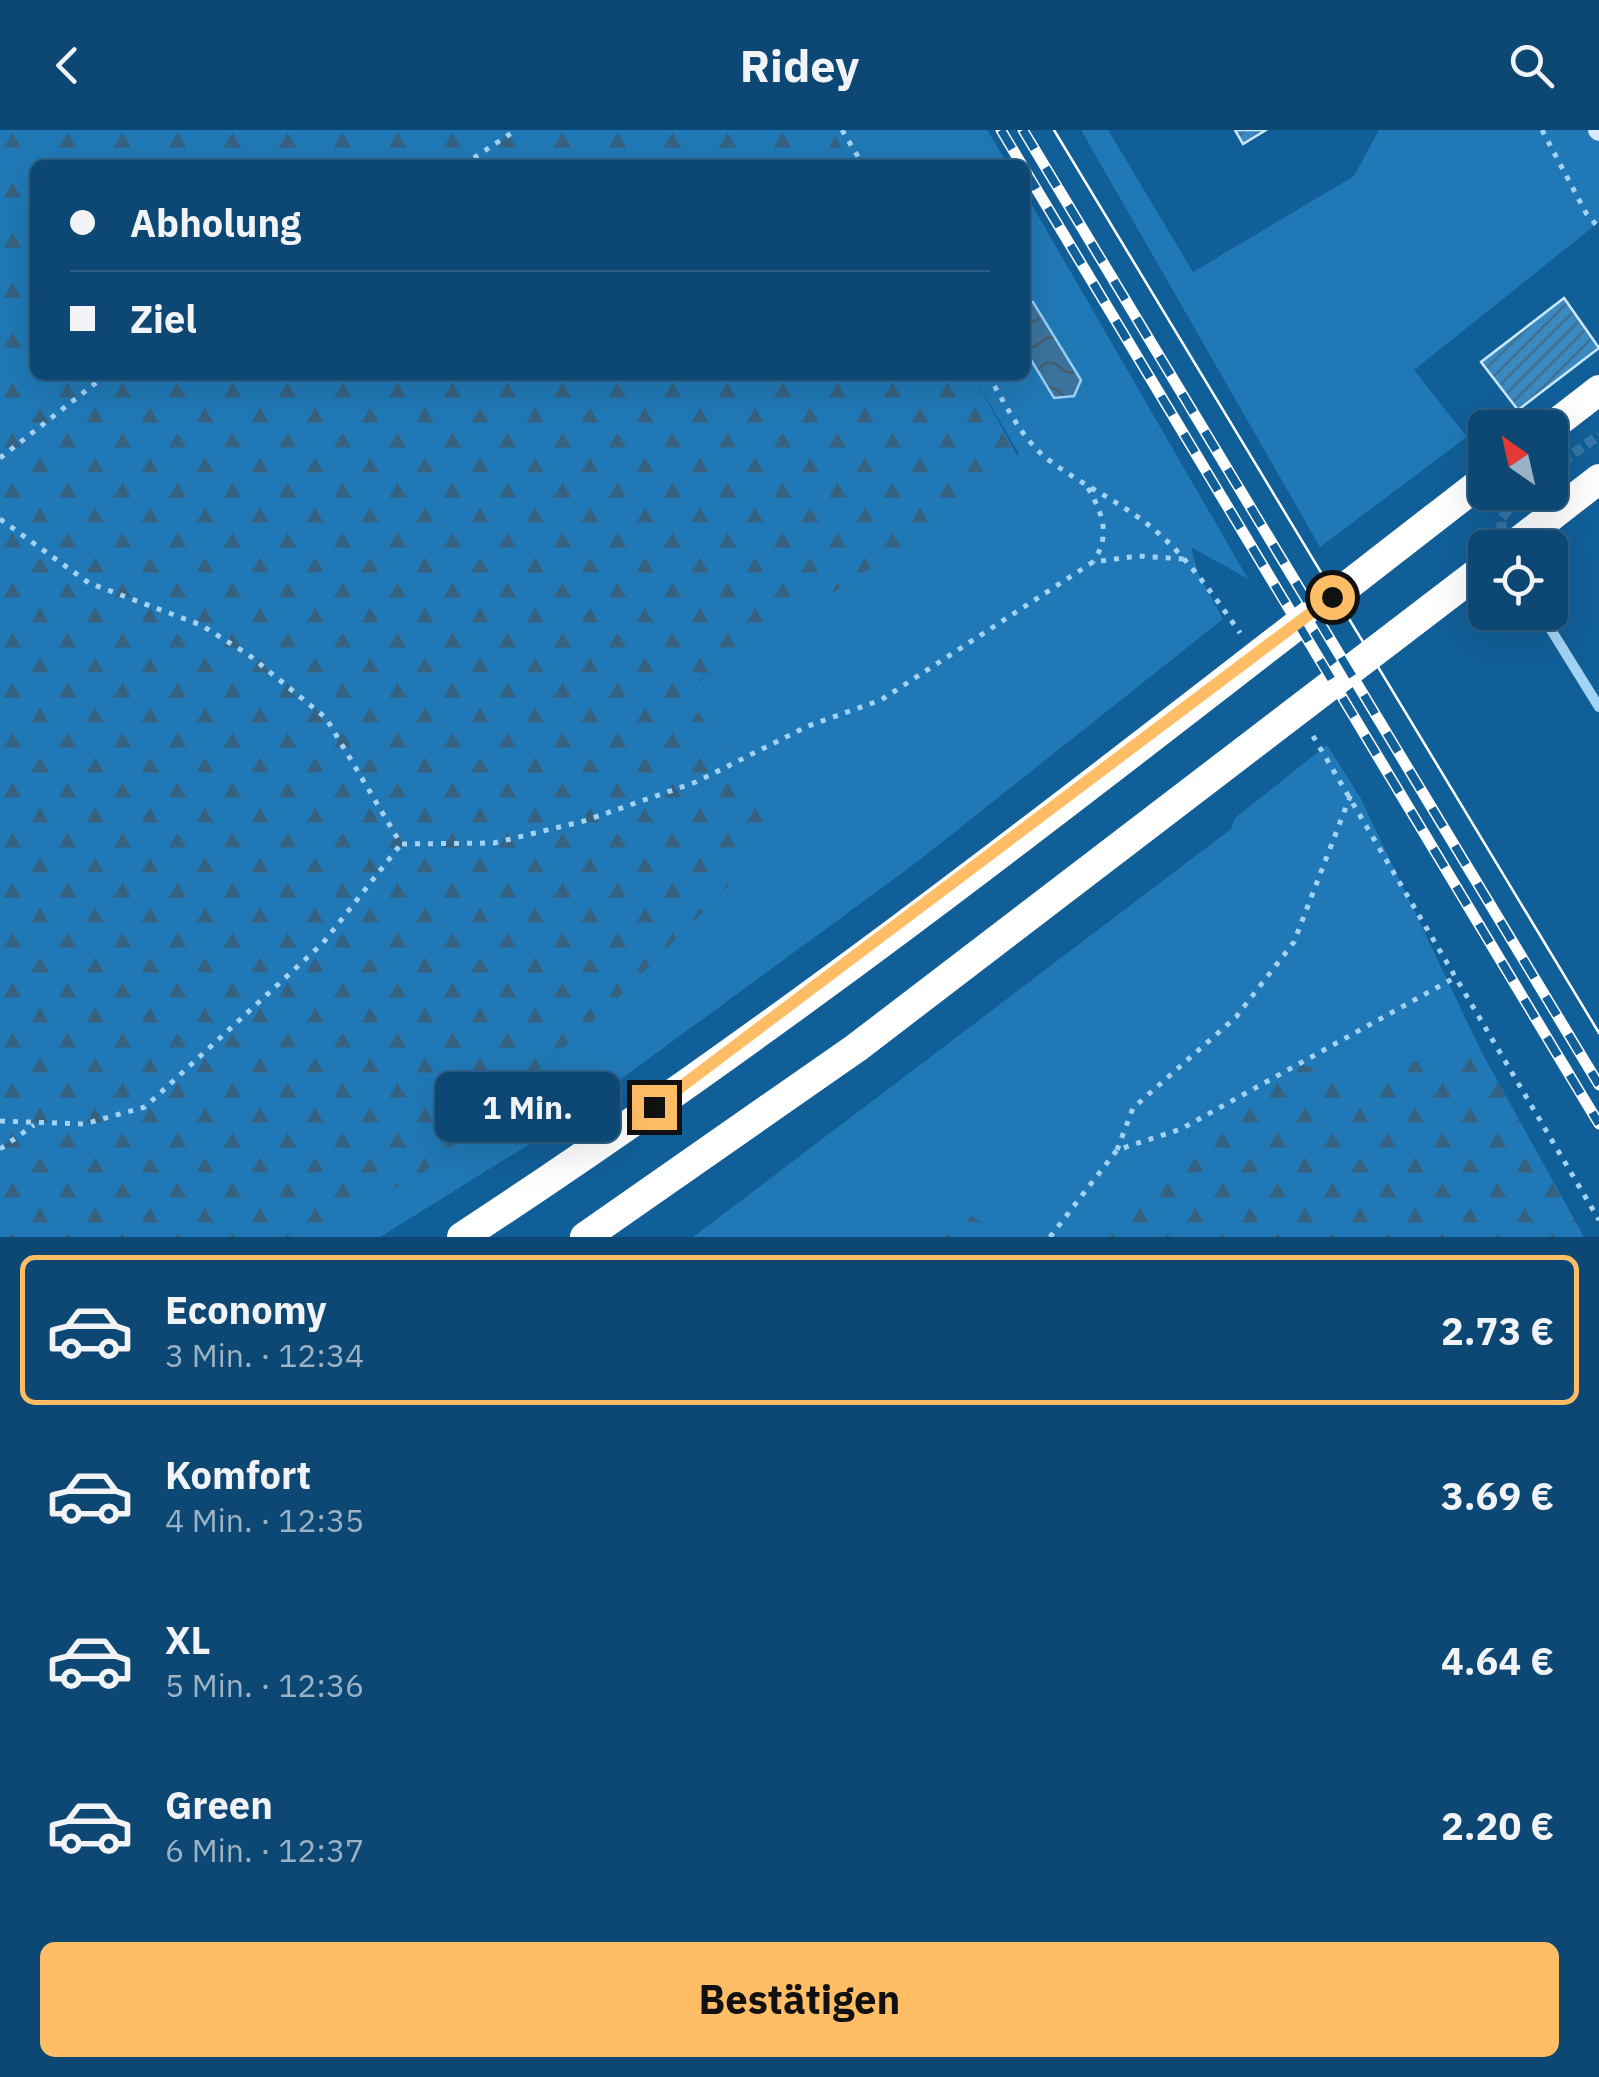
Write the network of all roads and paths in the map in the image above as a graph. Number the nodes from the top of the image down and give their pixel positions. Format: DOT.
graph roads {
  1 [pos="516,130"];
  2 [pos="842,130"];
  3 [pos="1542,130"];
  4 [pos="471,160"];
  5 [pos="860,160"];
  6 [pos="1599,228"];
  7 [pos="100,380"];
  8 [pos="991,380"];
  9 [pos="1599,390"];
  10 [pos="1568,414"];
  11 [pos="0,458"];
  12 [pos="1599,479"];
  13 [pos="1087,485"];
  14 [pos="1468,491"];
  15 [pos="0,520"];
  16 [pos="1533,530"];
  17 [pos="1184,559"];
  18 [pos="1093,562"];
  19 [pos="1468,580"];
  20 [pos="1551,630"];
  21 [pos="1242,634"];
  22 [pos="1599,707"];
  23 [pos="1307,727"];
  24 [pos="1351,794"];
  25 [pos="401,844"];
  26 [pos="1456,977"];
  27 [pos="0,1121"];
  28 [pos="35,1124"];
  29 [pos="0,1149"];
  30 [pos="1118,1150"];
  31 [pos="1599,1220"];
  32 [pos="462,1237"];
  33 [pos="585,1237"];
  34 [pos="1050,1237"];
  1 -- 4 [label="path"];
  2 -- 5 [label="path"];
  3 -- 6 [label="path"];
  7 -- 11 [label="path"];
  8 -- 13 [label="path"];
  9 -- 10 [label="highway"];
  12 -- 16 [label="highway"];
  13 -- 17 [label="path"];
  13 -- 18 [label="path"];
  14 -- 32 [label="highway"];
  15 -- 25 [label="path"];
  17 -- 18 [label="path"];
  17 -- 21 [label="path"];
  18 -- 25 [label="path"];
  19 -- 33 [label="highway"];
  20 -- 22 [label="street"];
  23 -- 24 [label="path"];
  24 -- 26 [label="path"];
  24 -- 30 [label="path"];
  25 -- 28 [label="path"];
  26 -- 30 [label="path"];
  26 -- 31 [label="path"];
  27 -- 28 [label="path"];
  28 -- 29 [label="path"];
  30 -- 34 [label="path"];
}
